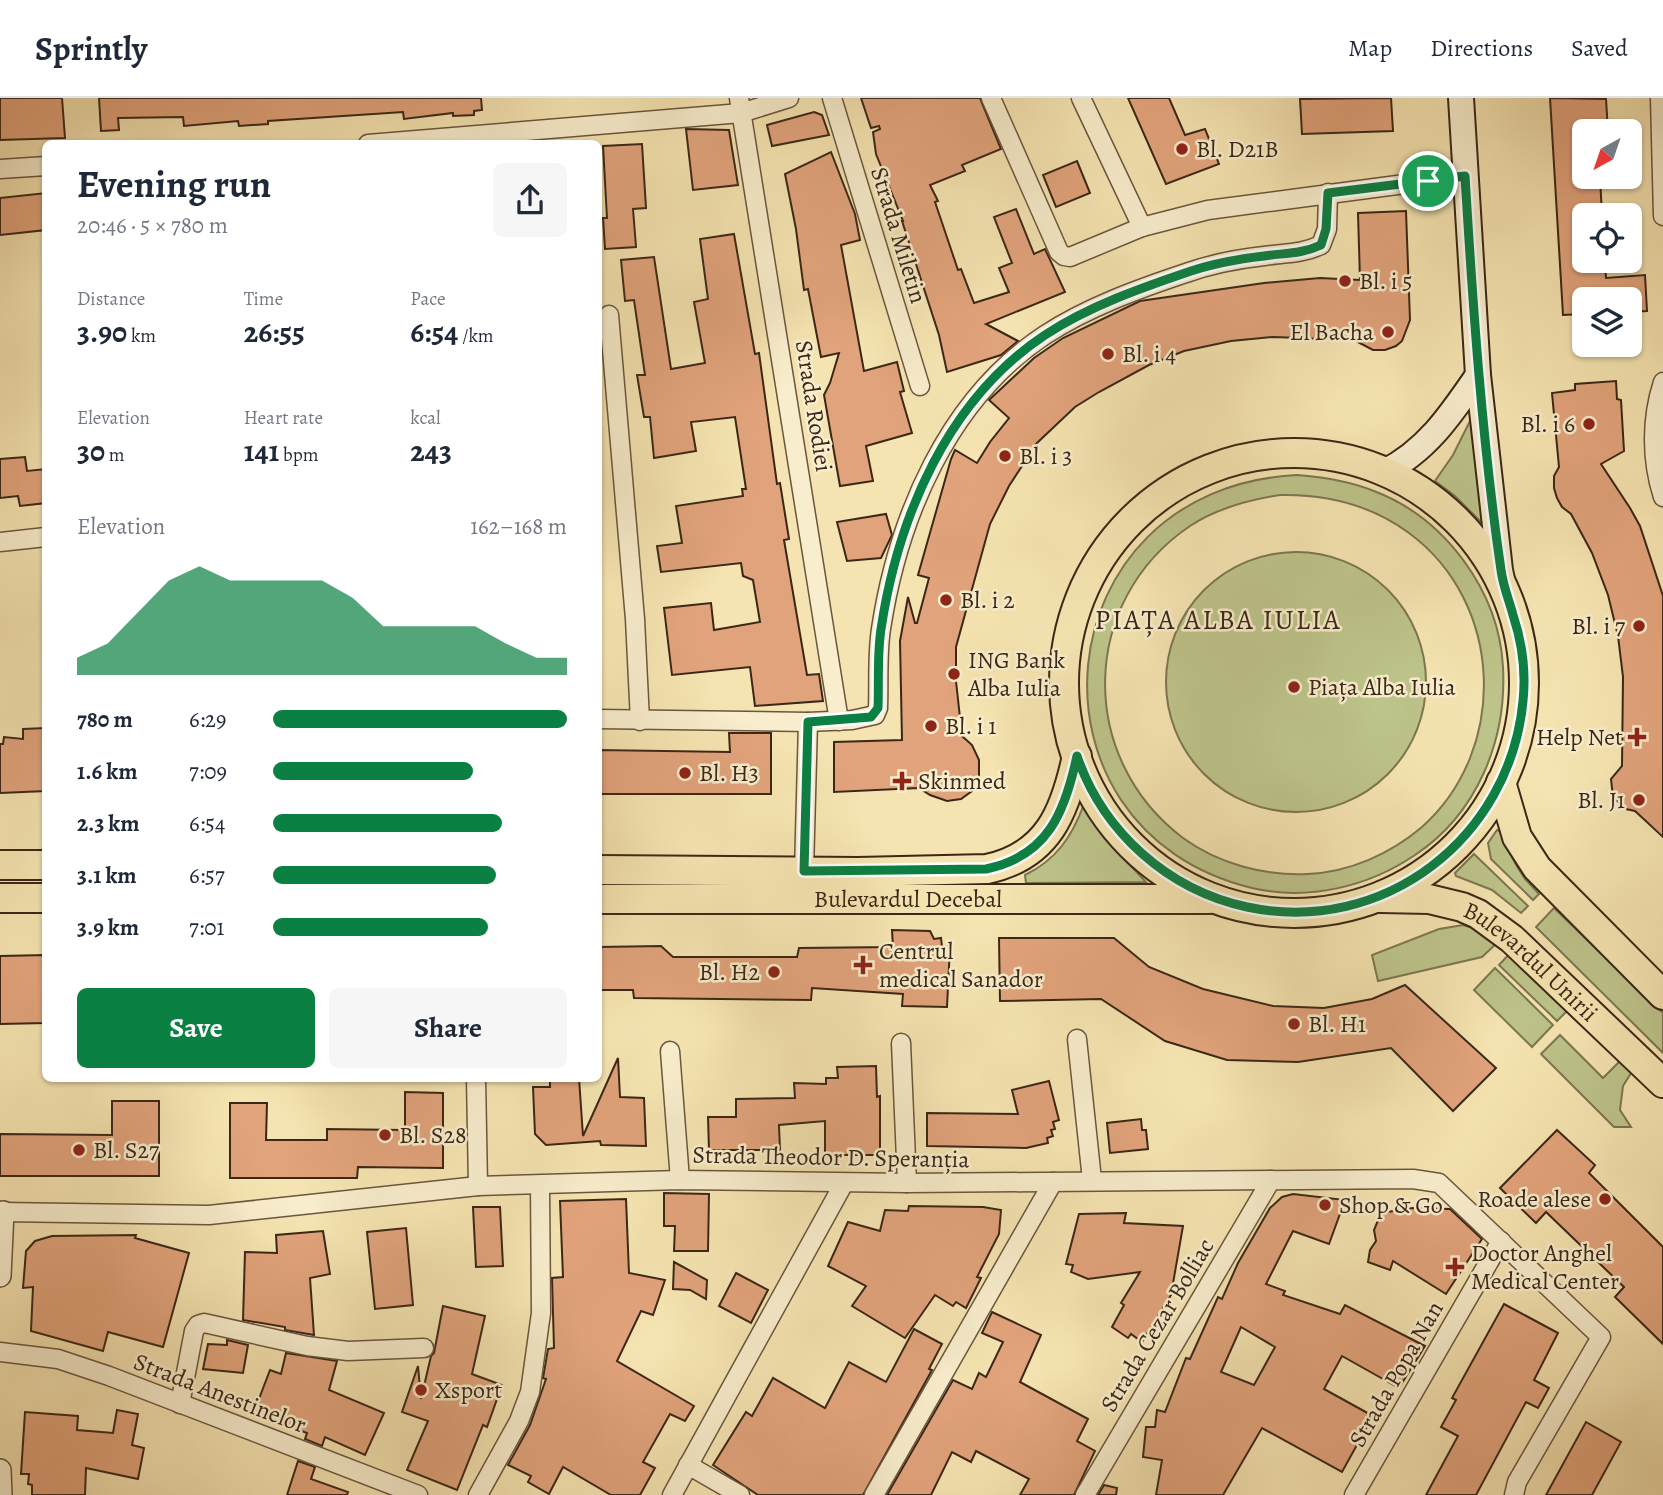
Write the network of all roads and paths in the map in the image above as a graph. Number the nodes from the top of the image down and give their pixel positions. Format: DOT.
graph roads {
  1 [pos="789,98"];
  2 [pos="832,98"];
  3 [pos="991,98"];
  4 [pos="1081,98"];
  5 [pos="1461,98"];
  6 [pos="1660,98"];
  7 [pos="740,106"];
  8 [pos="429,140"];
  9 [pos="42,166"];
  10 [pos="0,169"];
  11 [pos="1465,176"];
  12 [pos="1328,193"];
  13 [pos="1663,216"];
  14 [pos="1142,227"];
  15 [pos="609,315"];
  16 [pos="1478,375"];
  17 [pos="1663,382"];
  18 [pos="920,386"];
  19 [pos="1384,472"];
  20 [pos="1662,487"];
  21 [pos="42,537"];
  22 [pos="0,542"];
  23 [pos="1505,594"];
  24 [pos="602,719"];
  25 [pos="639,721"];
  26 [pos="839,721"];
  27 [pos="808,722"];
  28 [pos="1077,756"];
  29 [pos="1501,782"];
  30 [pos="0,865"];
  31 [pos="42,865"];
  32 [pos="602,870"];
  33 [pos="804,871"];
  34 [pos="0,898"];
  35 [pos="42,898"];
  36 [pos="602,899"];
  37 [pos="1219,899"];
  38 [pos="1371,899"];
  39 [pos="1663,995"];
  40 [pos="1077,1039"];
  41 [pos="901,1043"];
  42 [pos="670,1051"];
  43 [pos="476,1082"];
  44 [pos="1663,1083"];
  45 [pos="680,1180"];
  46 [pos="1092,1180"];
  47 [pos="1271,1180"];
  48 [pos="1053,1182"];
  49 [pos="844,1183"];
  50 [pos="907,1183"];
  51 [pos="540,1185"];
  52 [pos="478,1186"];
  53 [pos="1,1212"];
  54 [pos="1501,1241"];
  55 [pos="0,1276"];
  56 [pos="424,1348"];
  57 [pos="0,1352"];
  58 [pos="180,1404"];
  59 [pos="688,1465"];
  60 [pos="0,1470"];
  61 [pos="1,1495"];
  62 [pos="418,1495"];
  63 [pos="478,1495"];
  64 [pos="672,1495"];
  65 [pos="740,1495"];
  66 [pos="874,1495"];
  67 [pos="1085,1495"];
  68 [pos="1354,1495"];
  69 [pos="1514,1495"];
  1 -- 7 [label="street"];
  2 -- 18 [label="street, Strada Miletin"];
  3 -- 14 [label="street"];
  4 -- 14 [label="street"];
  5 -- 11 [label="main road"];
  6 -- 13 [label="street"];
  7 -- 8 [label="street"];
  7 -- 26 [label="street, Strada Rodiei"];
  9 -- 10 [label="street"];
  11 -- 12 [label="street"];
  11 -- 16 [label="main road"];
  12 -- 14 [label="street"];
  12 -- 26 [label="street"];
  15 -- 25 [label="street"];
  16 -- 19 [label="main road"];
  16 -- 23 [label="main road"];
  17 -- 20 [label="street"];
  19 -- 23 [label="main road"];
  19 -- 28 [label="main road"];
  21 -- 22 [label="street"];
  23 -- 29 [label="main road"];
  24 -- 25 [label="street"];
  25 -- 27 [label="street"];
  26 -- 27 [label="street"];
  27 -- 33 [label="street"];
  28 -- 33 [label="main road, Bulevardul Decebal"];
  28 -- 37 [label="main road"];
  29 -- 38 [label="main road"];
  29 -- 39 [label="main road"];
  30 -- 31 [label="main road"];
  32 -- 33 [label="main road, Bulevardul Decebal"];
  34 -- 35 [label="main road"];
  36 -- 37 [label="main road, Bulevardul Decebal"];
  37 -- 38 [label="main road"];
  38 -- 44 [label="main road, Bulevardul Unirii"];
  40 -- 46 [label="street"];
  41 -- 50 [label="street"];
  42 -- 45 [label="street"];
  43 -- 52 [label="street"];
  45 -- 49 [label="street, Strada Theodor D. Speranția"];
  45 -- 51 [label="street, Strada Theodor D. Speranția"];
  46 -- 47 [label="street, Strada Theodor D. Speranția"];
  46 -- 48 [label="street, Strada Theodor D. Speranția"];
  47 -- 54 [label="street, Strada Theodor D. Speranția"];
  47 -- 67 [label="street, Strada Cezar Bolliac"];
  48 -- 50 [label="street, Strada Theodor D. Speranția"];
  48 -- 66 [label="street"];
  49 -- 50 [label="street, Strada Theodor D. Speranția"];
  49 -- 59 [label="street"];
  51 -- 52 [label="street, Strada Theodor D. Speranția"];
  51 -- 63 [label="street"];
  52 -- 53 [label="street, Strada Theodor D. Speranția"];
  53 -- 55 [label="street"];
  54 -- 68 [label="street, Strada Popa Nan"];
  54 -- 69 [label="street, Strada Theodor D. Speranția"];
  56 -- 58 [label="street"];
  57 -- 58 [label="street, Strada Anestinelor"];
  58 -- 62 [label="street, Strada Anestinelor"];
  59 -- 64 [label="street"];
  59 -- 65 [label="street"];
  60 -- 61 [label="street"];
}
